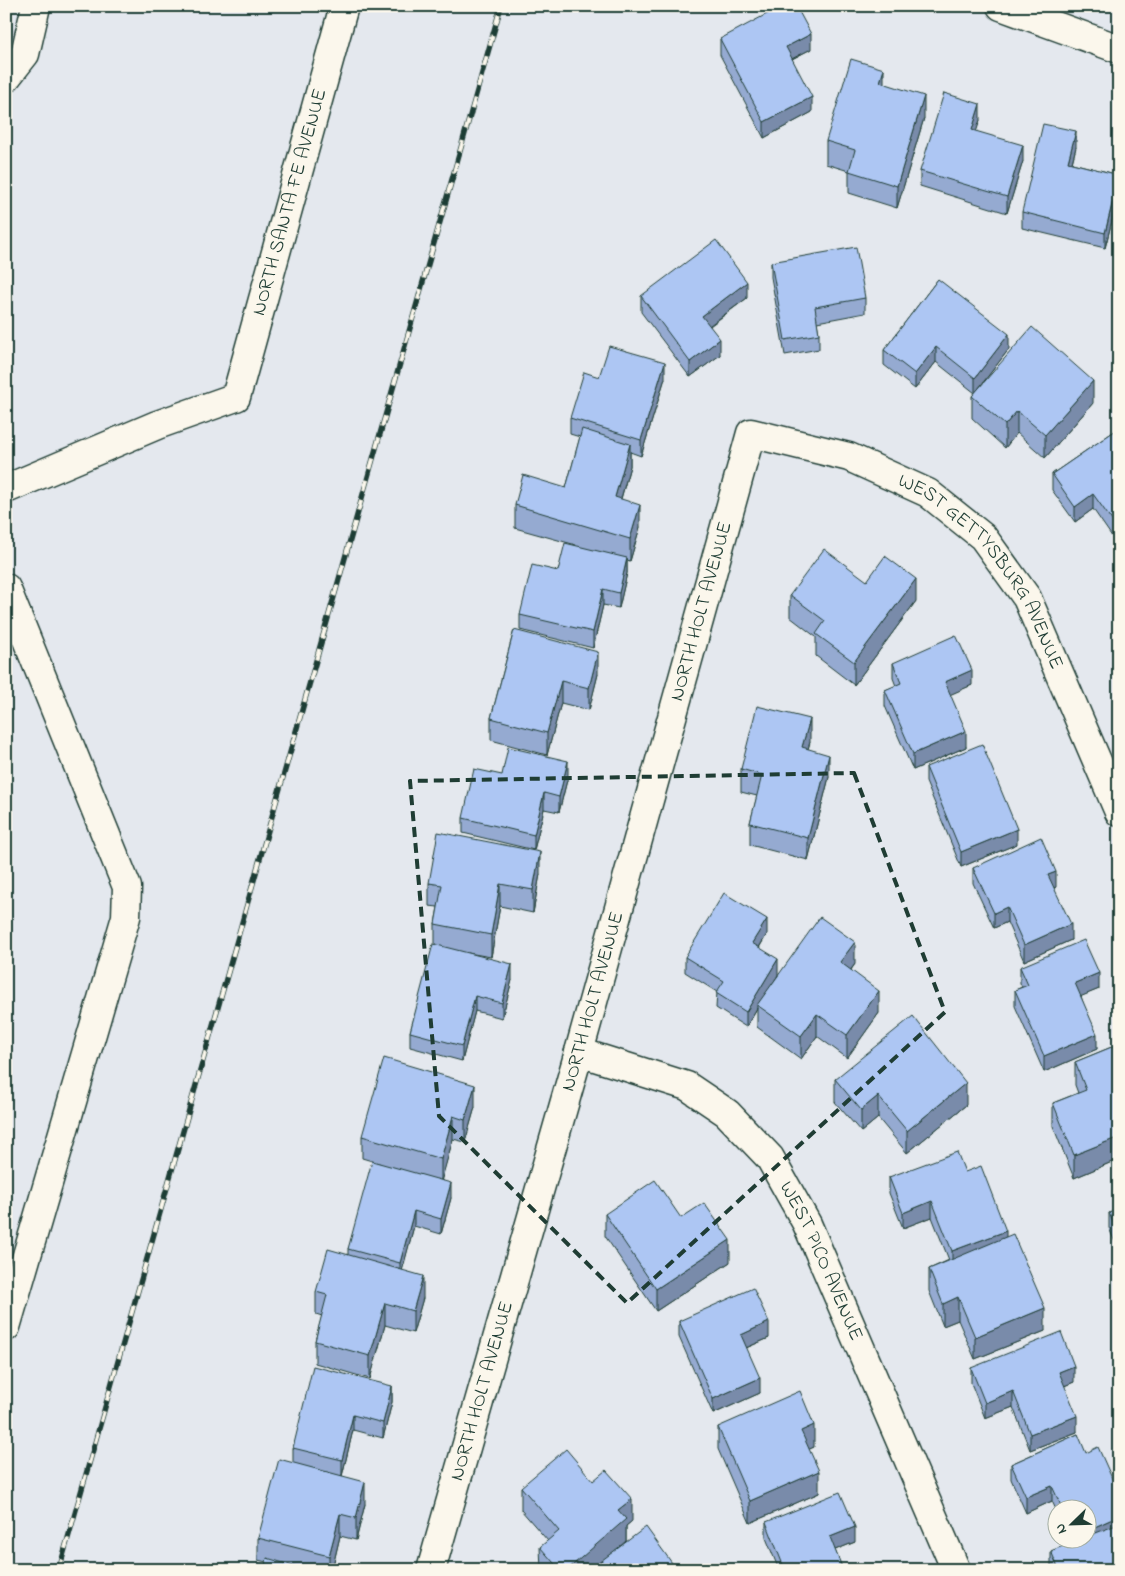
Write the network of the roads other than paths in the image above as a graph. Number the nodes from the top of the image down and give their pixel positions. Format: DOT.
graph roads {
  1 [pos="36,6"];
  2 [pos="344,6"];
  3 [pos="1001,6"];
  4 [pos="1119,49"];
  5 [pos="6,78"];
  6 [pos="751,433"];
  7 [pos="6,489"];
  8 [pos="6,588"];
  9 [pos="1119,812"];
  10 [pos="579,1052"];
  11 [pos="6,1327"];
  12 [pos="432,1570"];
  13 [pos="956,1570"];
  1 -- 5 [label="street"];
  2 -- 7 [label="street, NORTH SANTA FE AVENUE"];
  3 -- 4 [label="street"];
  6 -- 9 [label="street, WEST GETTYSBURG AVENUE"];
  6 -- 10 [label="street, NORTH HOLT AVENUE"];
  8 -- 11 [label="street"];
  10 -- 12 [label="street, NORTH HOLT AVENUE"];
  10 -- 13 [label="street, WEST PICO AVENUE"];
}
